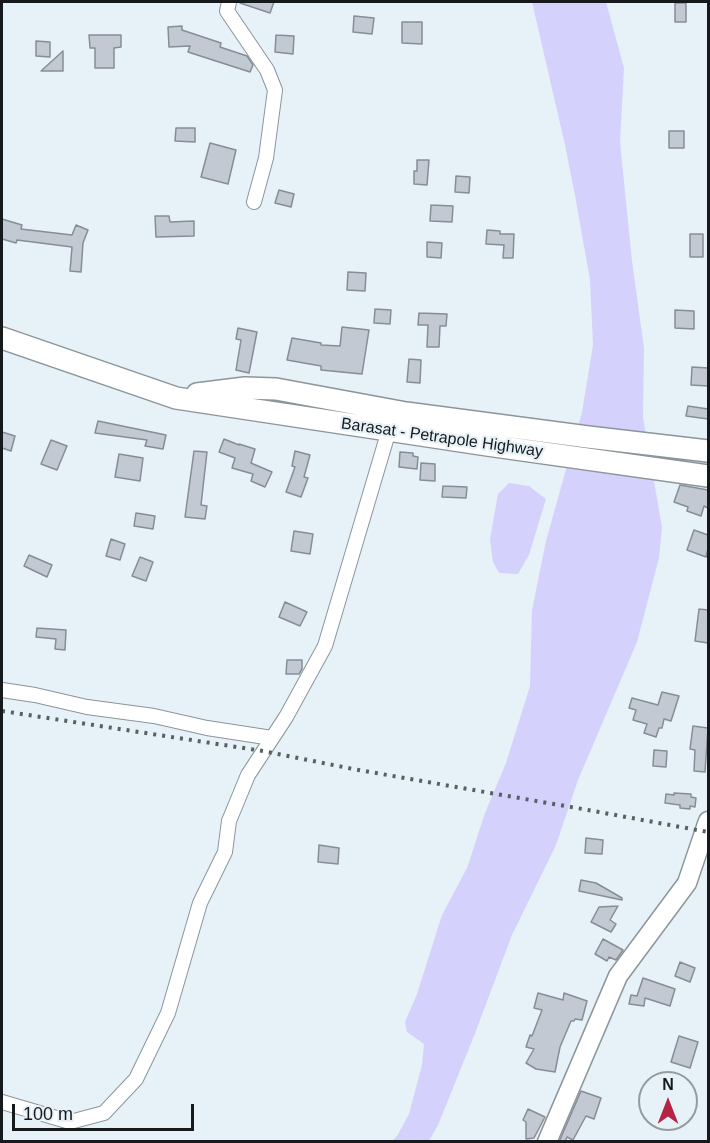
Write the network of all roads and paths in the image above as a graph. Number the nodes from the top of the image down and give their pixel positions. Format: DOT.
graph roads {
  1 [pos="229,2"];
  2 [pos="254,202"];
  3 [pos="2,338"];
  4 [pos="176,398"];
  5 [pos="389,430"];
  6 [pos="708,451"];
  7 [pos="708,476"];
  8 [pos="2,690"];
  9 [pos="272,738"];
  10 [pos="708,821"];
  11 [pos="2,1102"];
  12 [pos="547,1142"];
  1 -- 2 [label="street"];
  3 -- 4 [label="highway, Barasat - Petrapole Highway"];
  4 -- 5 [label="highway, Barasat - Petrapole Highway"];
  4 -- 6 [label="highway, Barasat - Petrapole Highway"];
  5 -- 7 [label="highway, Barasat - Petrapole Highway"];
  5 -- 9 [label="street"];
  8 -- 9 [label="street"];
  9 -- 11 [label="street"];
  10 -- 12 [label="main road"];
}
